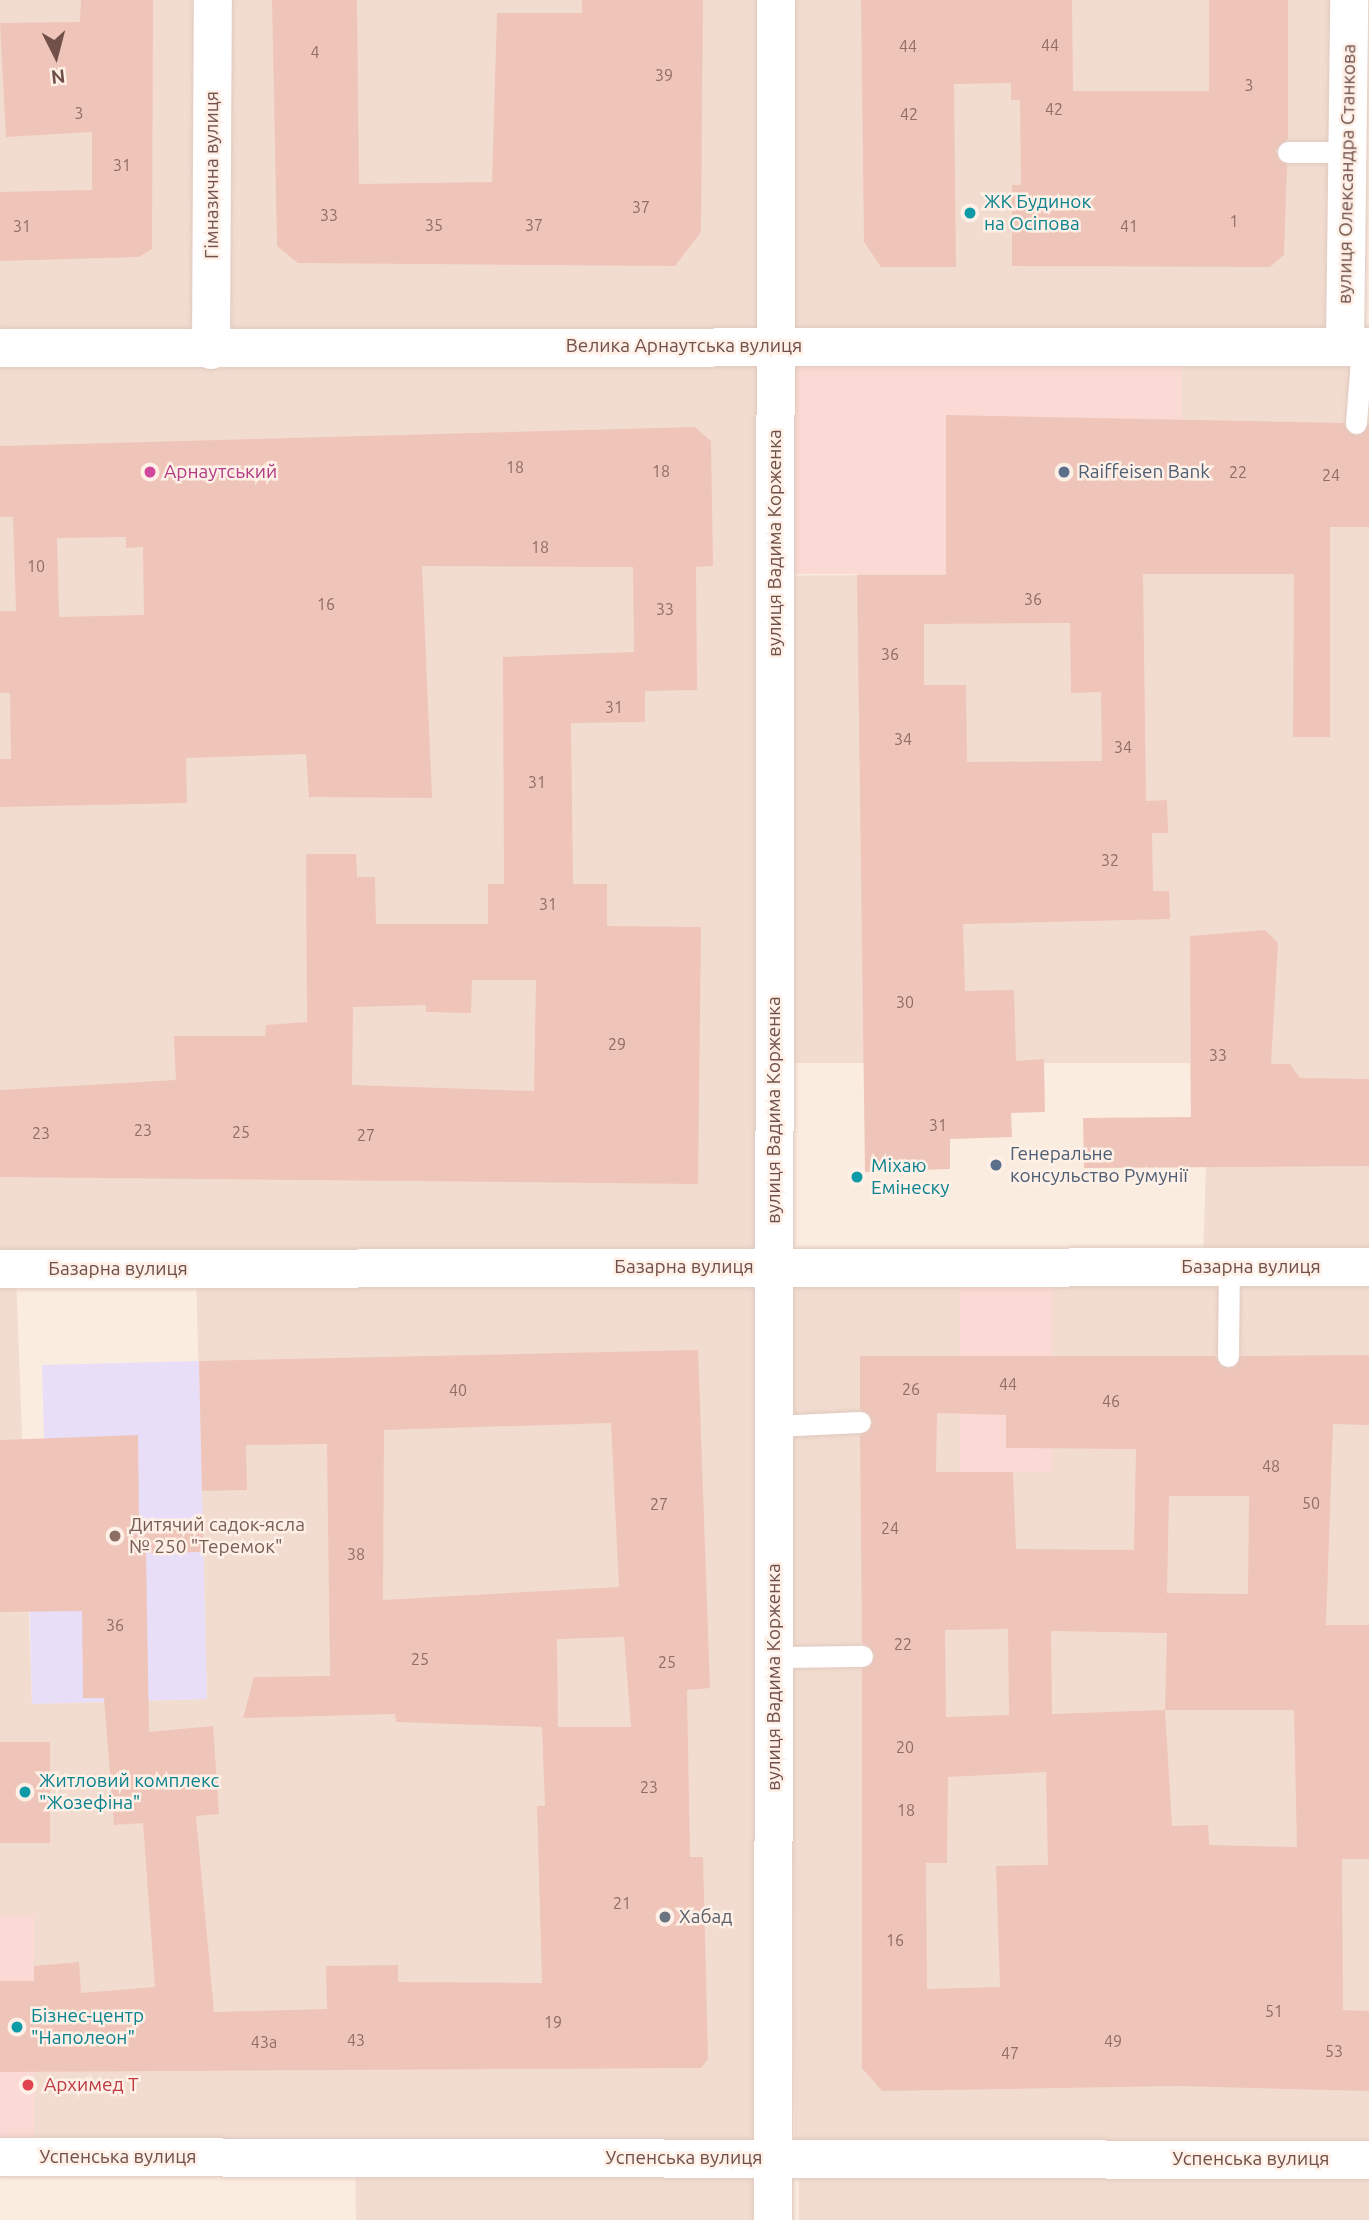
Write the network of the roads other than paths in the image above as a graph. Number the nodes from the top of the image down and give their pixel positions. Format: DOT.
graph roads {
  1 [pos="213,0"];
  2 [pos="776,0"];
  3 [pos="1349,0"];
  4 [pos="1288,152"];
  5 [pos="1347,152"];
  6 [pos="775,345"];
  7 [pos="1359,347"];
  8 [pos="0,348"];
  9 [pos="211,350"];
  10 [pos="1356,423"];
  11 [pos="774,1267"];
  12 [pos="1228,1267"];
  13 [pos="1369,1267"];
  14 [pos="0,1269"];
  15 [pos="1228,1356"];
  16 [pos="860,1422"];
  17 [pos="774,1426"];
  18 [pos="862,1656"];
  19 [pos="774,1657"];
  20 [pos="0,2157"];
  21 [pos="773,2158"];
  22 [pos="1369,2160"];
  23 [pos="773,2220"];
  1 -- 9 [label="main road, Гімназична вулиця"];
  2 -- 6 [label="main road, вулиця Вадима Корженка"];
  3 -- 5 [label="main road, вулиця Олександра Станкова"];
  4 -- 5 [label="lane"];
  5 -- 7 [label="main road, вулиця Олександра Станкова"];
  6 -- 7 [label="main road, Велика Арнаутська вулиця"];
  6 -- 9 [label="main road, Велика Арнаутська вулиця"];
  6 -- 11 [label="main road, вулиця Вадима Корженка"];
  7 -- 10 [label="lane"];
  8 -- 9 [label="main road, Велика Арнаутська вулиця"];
  11 -- 12 [label="main road, Базарна вулиця"];
  11 -- 14 [label="main road, Базарна вулиця"];
  11 -- 17 [label="main road, вулиця Вадима Корженка"];
  12 -- 13 [label="main road, Базарна вулиця"];
  12 -- 15 [label="lane"];
  16 -- 17 [label="lane"];
  17 -- 19 [label="main road, вулиця Вадима Корженка"];
  18 -- 19 [label="lane"];
  19 -- 21 [label="main road, вулиця Вадима Корженка"];
  20 -- 21 [label="main road, Успенська вулиця"];
  21 -- 22 [label="main road, Успенська вулиця"];
  21 -- 23 [label="main road, вулиця Вадима Корженка"];
}
